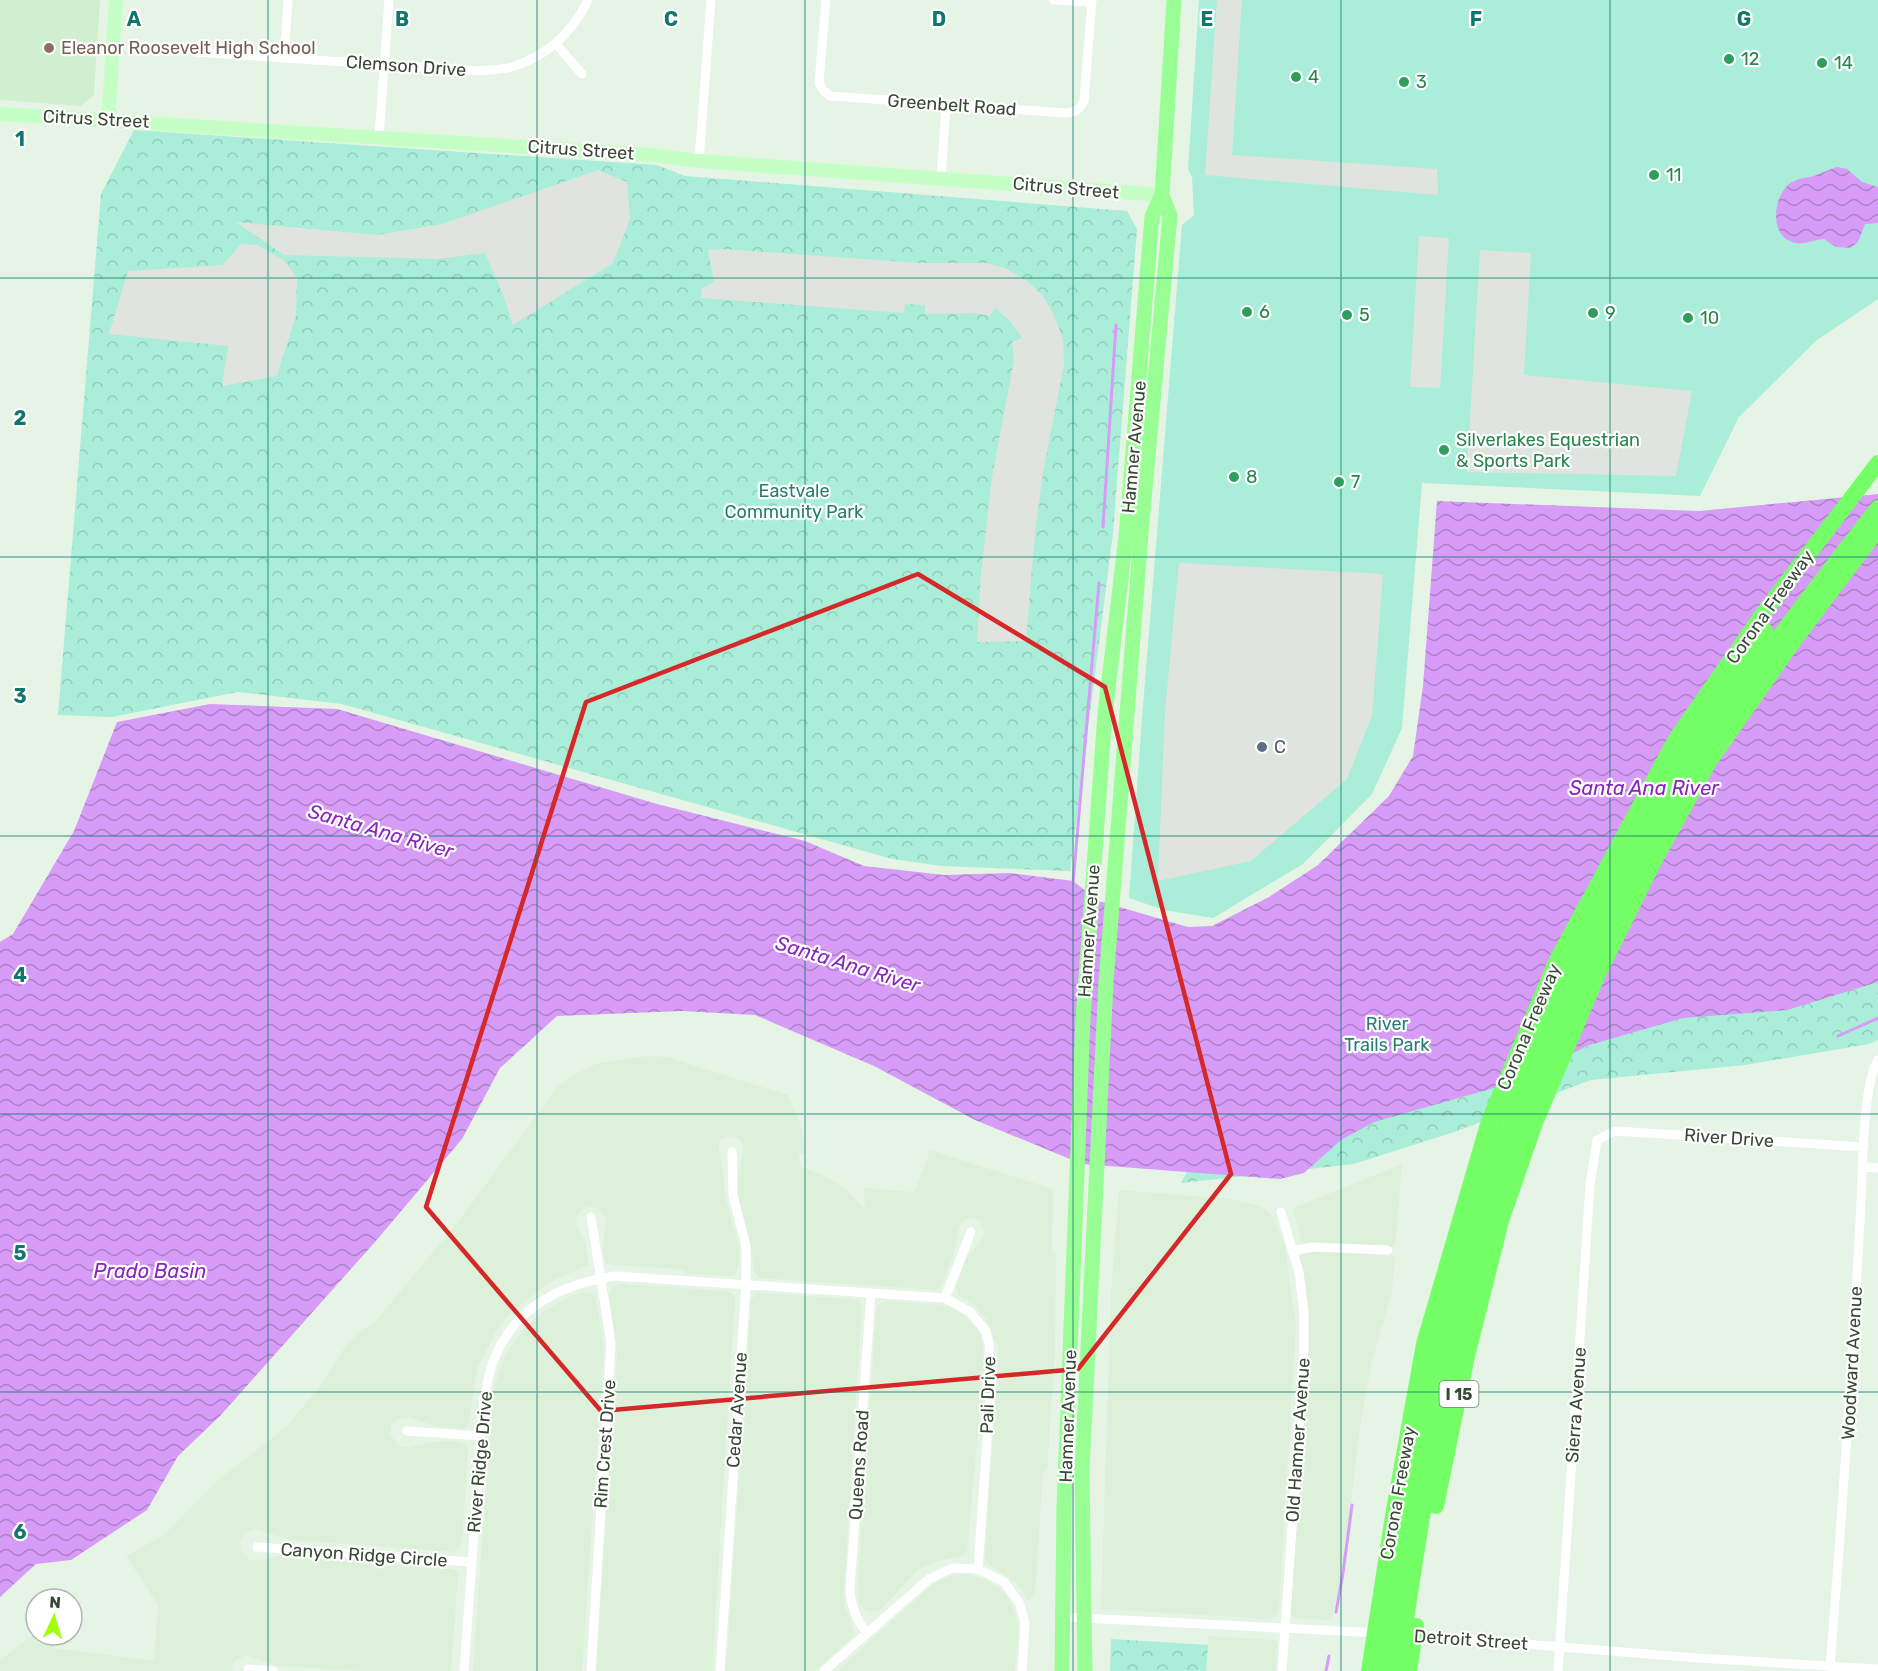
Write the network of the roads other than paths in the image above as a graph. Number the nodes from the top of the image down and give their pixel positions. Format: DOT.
graph roads {
  1 [pos="116,0"];
  2 [pos="288,0"];
  3 [pos="389,0"];
  4 [pos="588,0"];
  5 [pos="711,0"];
  6 [pos="826,0"];
  7 [pos="1054,0"];
  8 [pos="1174,0"];
  9 [pos="1092,1"];
  10 [pos="556,44"];
  11 [pos="195,52"];
  12 [pos="284,58"];
  13 [pos="383,65"];
  14 [pos="582,74"];
  15 [pos="946,105"];
  16 [pos="0,114"];
  17 [pos="108,121"];
  18 [pos="379,137"];
  19 [pos="699,160"];
  20 [pos="941,178"];
  21 [pos="1162,195"];
  22 [pos="1878,463"];
  23 [pos="1878,482"];
  24 [pos="1878,508"];
  25 [pos="1878,529"];
  26 [pos="1877,1060"];
  27 [pos="1521,1122"];
  28 [pos="1597,1140"];
  29 [pos="1864,1147"];
  30 [pos="732,1152"];
  31 [pos="1864,1167"];
  32 [pos="1878,1168"];
  33 [pos="1281,1212"];
  34 [pos="591,1217"];
  35 [pos="971,1232"];
  36 [pos="1292,1251"];
  37 [pos="1388,1251"];
  38 [pos="600,1278"];
  39 [pos="746,1284"];
  40 [pos="871,1293"];
  41 [pos="945,1298"];
  42 [pos="407,1431"];
  43 [pos="481,1436"];
  44 [pos="257,1547"];
  45 [pos="472,1562"];
  46 [pos="978,1569"];
  47 [pos="1063,1617"];
  48 [pos="1084,1618"];
  49 [pos="1284,1627"];
  50 [pos="867,1633"];
  51 [pos="1559,1647"];
  52 [pos="1830,1667"];
  53 [pos="1373,1668"];
  54 [pos="248,1669"];
  55 [pos="1407,1669"];
  56 [pos="1878,1669"];
  57 [pos="273,1671"];
  58 [pos="464,1671"];
  59 [pos="591,1671"];
  60 [pos="720,1671"];
  61 [pos="824,1671"];
  62 [pos="1022,1671"];
  63 [pos="1062,1671"];
  64 [pos="1086,1671"];
  65 [pos="1281,1671"];
  66 [pos="1558,1671"];
  1 -- 17 [label="street"];
  2 -- 12 [label="street"];
  3 -- 13 [label="street"];
  4 -- 10 [label="street, Clemson Drive"];
  5 -- 19 [label="street"];
  6 -- 15 [label="street, Greenbelt Road"];
  7 -- 9 [label="street"];
  8 -- 21 [label="main road, Hamner Avenue"];
  9 -- 15 [label="street, Greenbelt Road"];
  10 -- 13 [label="street, Clemson Drive"];
  10 -- 14 [label="street"];
  11 -- 12 [label="street, Clemson Drive"];
  12 -- 13 [label="street, Clemson Drive"];
  13 -- 18 [label="street"];
  15 -- 20 [label="street"];
  16 -- 17 [label="street, Citrus Street"];
  17 -- 18 [label="street, Citrus Street"];
  18 -- 19 [label="street, Citrus Street"];
  19 -- 20 [label="street, Citrus Street"];
  20 -- 21 [label="street, Citrus Street"];
  21 -- 47 [label="main road, Hamner Avenue"];
  21 -- 48 [label="main road, Hamner Avenue"];
  22 -- 53 [label="highway, Corona Freeway / I 15"];
  23 -- 27 [label="highway"];
  24 -- 27 [label="highway"];
  25 -- 27 [label="highway, I 15"];
  26 -- 29 [label="street, Woodward Avenue"];
  27 -- 53 [label="highway"];
  27 -- 55 [label="highway, I 15"];
  28 -- 29 [label="street, River Drive"];
  28 -- 51 [label="street, Sierra Avenue"];
  29 -- 31 [label="street, Woodward Avenue"];
  30 -- 39 [label="street, Cedar Avenue"];
  31 -- 32 [label="street"];
  31 -- 52 [label="street, Woodward Avenue"];
  33 -- 36 [label="street, Old Hamner Avenue"];
  34 -- 38 [label="street, Rim Crest Drive"];
  35 -- 41 [label="street"];
  36 -- 37 [label="street"];
  36 -- 49 [label="street, Old Hamner Avenue"];
  38 -- 39 [label="street, River Ridge Drive"];
  38 -- 43 [label="street, River Ridge Drive"];
  38 -- 59 [label="street, Rim Crest Drive"];
  39 -- 40 [label="street, Pali Drive"];
  39 -- 60 [label="street, Cedar Avenue"];
  40 -- 41 [label="street, Pali Drive"];
  40 -- 50 [label="street, Queens Road"];
  41 -- 46 [label="street, Pali Drive"];
  42 -- 43 [label="street"];
  43 -- 45 [label="street, River Ridge Drive"];
  44 -- 45 [label="street, Canyon Ridge Circle"];
  45 -- 58 [label="street, River Ridge Drive"];
  46 -- 50 [label="street"];
  46 -- 62 [label="street"];
  47 -- 48 [label="street, Detroit Street"];
  47 -- 63 [label="main road, Hamner Avenue"];
  48 -- 49 [label="street, Detroit Street"];
  48 -- 64 [label="main road, Hamner Avenue"];
  49 -- 51 [label="street, Detroit Street"];
  49 -- 65 [label="street, Old Hamner Avenue"];
  50 -- 61 [label="street"];
  51 -- 52 [label="street, Detroit Street"];
  51 -- 66 [label="street, Sierra Avenue"];
  52 -- 56 [label="street, Detroit Street"];
  54 -- 57 [label="street"];
}
